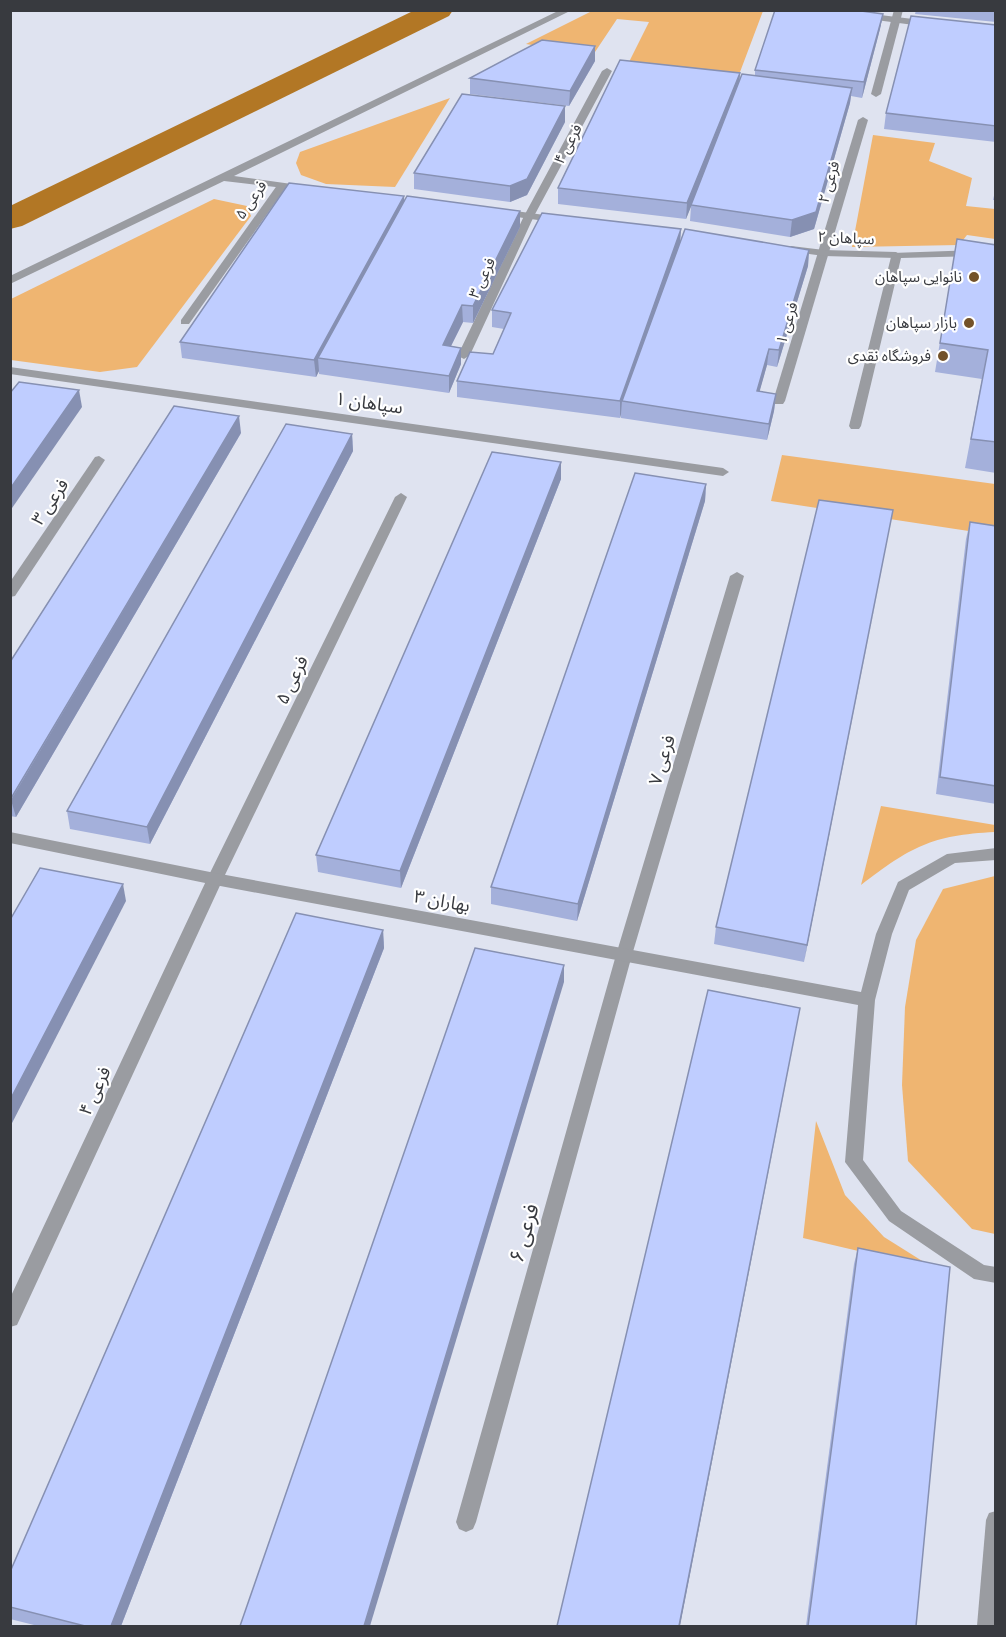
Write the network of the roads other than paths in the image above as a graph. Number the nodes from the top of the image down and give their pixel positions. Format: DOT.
graph roads {
  1 [pos="568,10"];
  2 [pos="849,15"];
  3 [pos="898,15"];
  4 [pos="940,25"];
  5 [pos="607,71"];
  6 [pos="876,94"];
  7 [pos="863,120"];
  8 [pos="223,178"];
  9 [pos="282,186"];
  10 [pos="317,190"];
  11 [pos="482,210"];
  12 [pos="530,216"];
  13 [pos="576,222"];
  14 [pos="777,247"];
  15 [pos="824,253"];
  16 [pos="896,255"];
  17 [pos="996,256"];
  18 [pos="10,281"];
  19 [pos="185,322"];
  20 [pos="464,355"];
  21 [pos="10,370"];
  22 [pos="779,401"];
  23 [pos="855,426"];
  24 [pos="99,460"];
  25 [pos="723,472"];
  26 [pos="401,497"];
  27 [pos="737,576"];
  28 [pos="10,593"];
  29 [pos="10,837"];
  30 [pos="996,854"];
  31 [pos="215,879"];
  32 [pos="624,955"];
  33 [pos="867,1000"];
  34 [pos="996,1275"];
  35 [pos="10,1319"];
  36 [pos="996,1520"];
  37 [pos="466,1522"];
  38 [pos="987,1626"];
  1 -- 8 [label="street"];
  2 -- 3 [label="street"];
  3 -- 4 [label="street"];
  3 -- 6 [label="street"];
  5 -- 12 [label="street, فرعی ۴"];
  7 -- 15 [label="street, فرعی ۲"];
  8 -- 9 [label="street"];
  8 -- 18 [label="street"];
  9 -- 10 [label="street"];
  9 -- 19 [label="street, فرعی ۵"];
  11 -- 12 [label="street"];
  12 -- 13 [label="street"];
  12 -- 20 [label="street, فرعی ۳"];
  14 -- 15 [label="street, سپاهان ۲"];
  15 -- 16 [label="street, سپاهان ۲"];
  15 -- 22 [label="street, فرعی ۱"];
  16 -- 17 [label="street, سپاهان ۲"];
  16 -- 23 [label="street"];
  21 -- 25 [label="street, سپاهان ۱"];
  24 -- 28 [label="street, فرعی ۳"];
  26 -- 31 [label="street, فرعی ۵"];
  27 -- 32 [label="street, فرعی ۷"];
  29 -- 31 [label="street, بهاران ۳"];
  30 -- 33 [label="street"];
  31 -- 32 [label="street, بهاران ۳"];
  31 -- 35 [label="street, فرعی ۴"];
  32 -- 33 [label="street, بهاران ۳"];
  32 -- 37 [label="street, فرعی ۶"];
  33 -- 34 [label="street"];
  36 -- 38 [label="street"];
}
